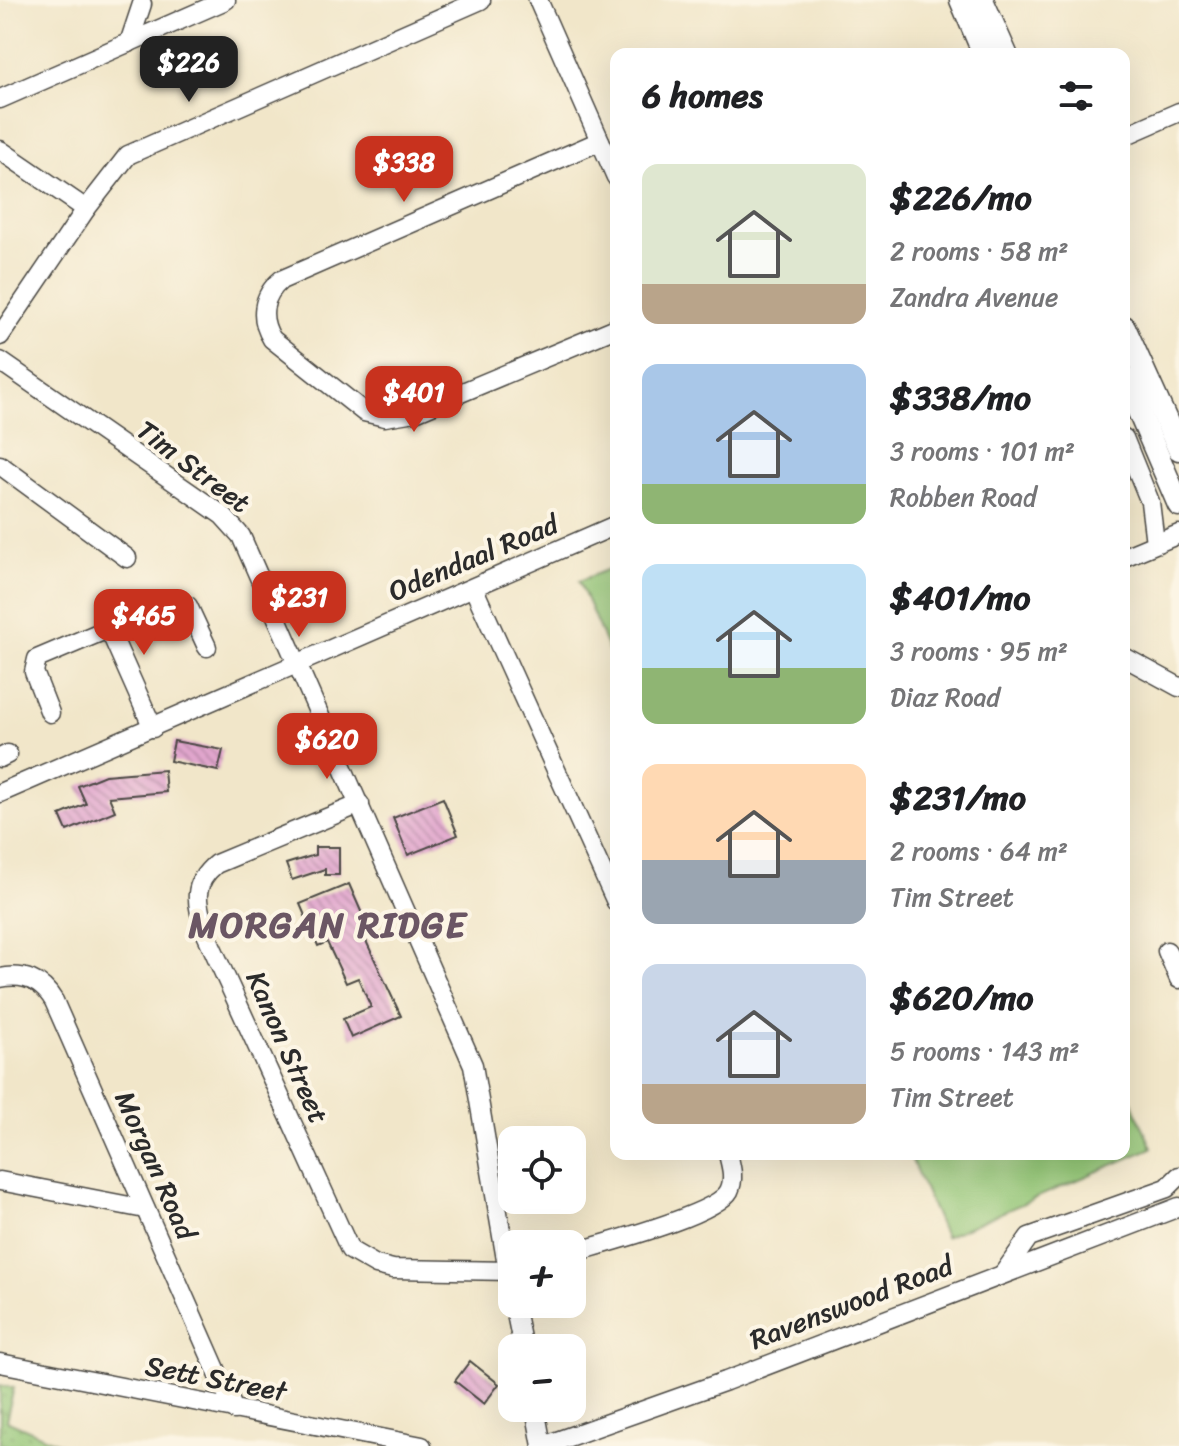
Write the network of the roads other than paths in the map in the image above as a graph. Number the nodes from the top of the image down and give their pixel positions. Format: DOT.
graph roads {
  1 [pos="226,0"];
  2 [pos="481,0"];
  3 [pos="538,0"];
  4 [pos="961,0"];
  5 [pos="982,0"];
  6 [pos="142,2"];
  7 [pos="154,32"];
  8 [pos="129,43"];
  9 [pos="981,48"];
  10 [pos="1003,48"];
  11 [pos="0,99"];
  12 [pos="1179,112"];
  13 [pos="1130,133"];
  14 [pos="600,141"];
  15 [pos="0,150"];
  16 [pos="610,164"];
  17 [pos="86,209"];
  18 [pos="610,331"];
  19 [pos="0,336"];
  20 [pos="1130,340"];
  21 [pos="0,361"];
  22 [pos="1130,391"];
  23 [pos="1179,449"];
  24 [pos="1130,453"];
  25 [pos="0,465"];
  26 [pos="1179,505"];
  27 [pos="610,528"];
  28 [pos="1179,534"];
  29 [pos="1155,543"];
  30 [pos="1130,554"];
  31 [pos="127,558"];
  32 [pos="474,589"];
  33 [pos="109,629"];
  34 [pos="207,647"];
  35 [pos="1130,660"];
  36 [pos="297,662"];
  37 [pos="1179,687"];
  38 [pos="50,713"];
  39 [pos="153,728"];
  40 [pos="0,793"];
  41 [pos="360,804"];
  42 [pos="610,889"];
  43 [pos="1167,951"];
  44 [pos="0,978"];
  45 [pos="1179,979"];
  46 [pos="729,1160"];
  47 [pos="1179,1176"];
  48 [pos="0,1181"];
  49 [pos="1179,1207"];
  50 [pos="145,1209"];
  51 [pos="502,1230"];
  52 [pos="586,1248"];
  53 [pos="498,1272"];
  54 [pos="1003,1274"];
  55 [pos="0,1363"];
  56 [pos="234,1410"];
  57 [pos="538,1422"];
  58 [pos="422,1446"];
  59 [pos="542,1446"];
  1 -- 7 [label="street"];
  2 -- 17 [label="street"];
  3 -- 14 [label="street"];
  4 -- 9 [label="main road"];
  5 -- 10 [label="main road"];
  6 -- 7 [label="street"];
  6 -- 8 [label="street"];
  7 -- 8 [label="street"];
  8 -- 11 [label="street"];
  12 -- 13 [label="street"];
  14 -- 16 [label="street"];
  14 -- 18 [label="street"];
  15 -- 17 [label="street"];
  17 -- 19 [label="street"];
  20 -- 23 [label="main road"];
  21 -- 36 [label="street, Tim Street"];
  22 -- 26 [label="main road"];
  24 -- 29 [label="street"];
  25 -- 31 [label="street"];
  27 -- 32 [label="street, Odendaal Road"];
  28 -- 29 [label="street"];
  29 -- 30 [label="street"];
  32 -- 36 [label="street, Odendaal Road"];
  32 -- 42 [label="street"];
  33 -- 34 [label="street"];
  33 -- 38 [label="street"];
  33 -- 39 [label="street"];
  35 -- 37 [label="street"];
  36 -- 39 [label="street, Odendaal Road"];
  36 -- 41 [label="street, Tim Street"];
  39 -- 40 [label="street, Odendaal Road"];
  41 -- 51 [label="street, Tim Street"];
  41 -- 53 [label="street, Kanon Street"];
  43 -- 45 [label="street"];
  44 -- 50 [label="street, Morgan Road"];
  46 -- 52 [label="street"];
  47 -- 54 [label="street"];
  48 -- 50 [label="street"];
  49 -- 54 [label="street, Ravenswood Road"];
  50 -- 56 [label="street, Morgan Road"];
  54 -- 59 [label="street, Ravenswood Road"];
  55 -- 56 [label="street, Sett Street"];
  56 -- 58 [label="street, Sett Street"];
  57 -- 59 [label="street"];
}
